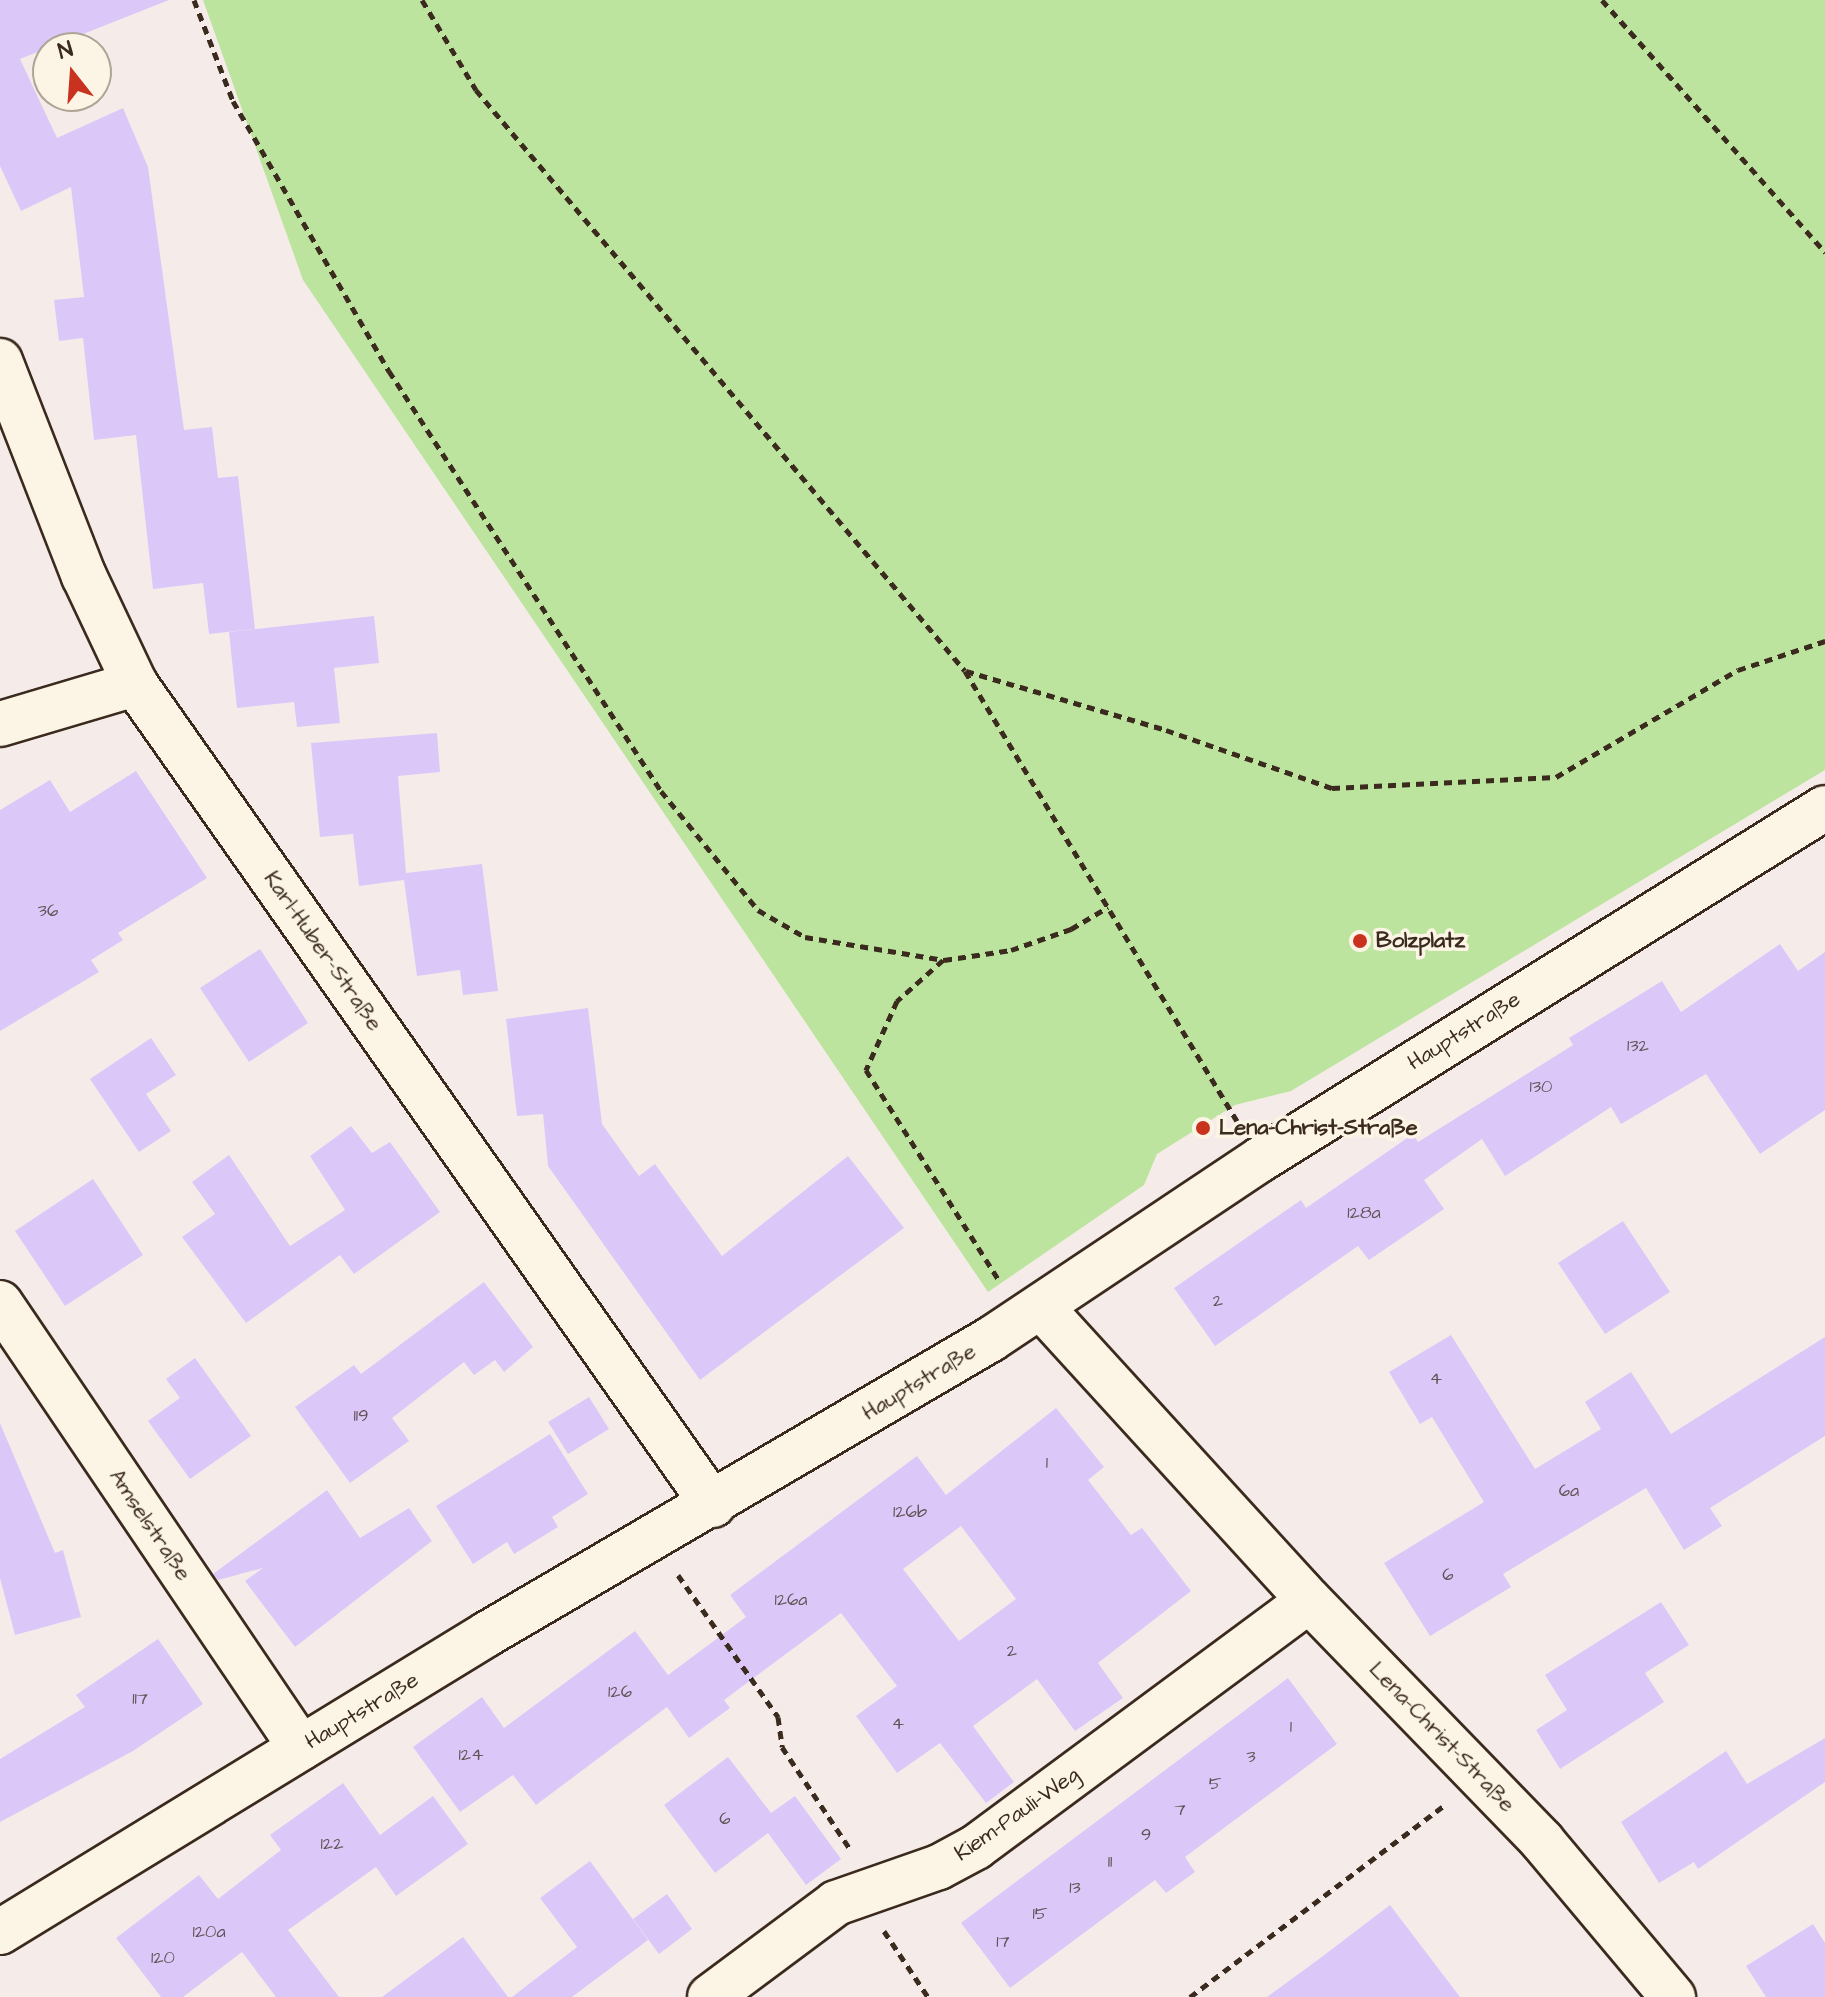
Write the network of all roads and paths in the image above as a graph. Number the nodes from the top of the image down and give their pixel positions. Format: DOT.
graph roads {
  1 [pos="194,0"];
  2 [pos="422,0"];
  3 [pos="1602,0"];
  4 [pos="1825,252"];
  5 [pos="0,361"];
  6 [pos="1825,641"];
  7 [pos="965,671"];
  8 [pos="135,684"];
  9 [pos="0,724"];
  10 [pos="1821,818"];
  11 [pos="1108,907"];
  12 [pos="944,960"];
  13 [pos="1261,1159"];
  14 [pos="0,1303"];
  15 [pos="1033,1312"];
  16 [pos="713,1505"];
  17 [pos="669,1562"];
  18 [pos="1309,1601"];
  19 [pos="301,1748"];
  20 [pos="1480,1775"];
  21 [pos="870,1888"];
  22 [pos="0,1932"];
  23 [pos="710,1997"];
  24 [pos="928,1997"];
  25 [pos="1190,1997"];
  26 [pos="1673,1997"];
  1 -- 12 [label="path"];
  2 -- 7 [label="path"];
  3 -- 4 [label="path"];
  5 -- 8 [label="street, Karl-Huber-Straße"];
  6 -- 7 [label="path"];
  7 -- 11 [label="path"];
  8 -- 9 [label="street"];
  8 -- 16 [label="street, Karl-Huber-Straße"];
  10 -- 13 [label="street, Hauptstraße"];
  11 -- 12 [label="path"];
  11 -- 13 [label="path"];
  12 -- 15 [label="path"];
  13 -- 15 [label="street, Hauptstraße"];
  14 -- 19 [label="street, Amselstraße"];
  15 -- 16 [label="street, Hauptstraße"];
  15 -- 18 [label="street, Lena-Christ-Straße"];
  16 -- 19 [label="street, Hauptstraße"];
  17 -- 21 [label="path"];
  18 -- 20 [label="street, Lena-Christ-Straße"];
  18 -- 21 [label="street, Kiem-Pauli-Weg"];
  19 -- 22 [label="street, Hauptstraße"];
  20 -- 25 [label="path"];
  20 -- 26 [label="street, Lena-Christ-Straße"];
  21 -- 23 [label="street, Kiem-Pauli-Weg"];
  21 -- 24 [label="path"];
}
